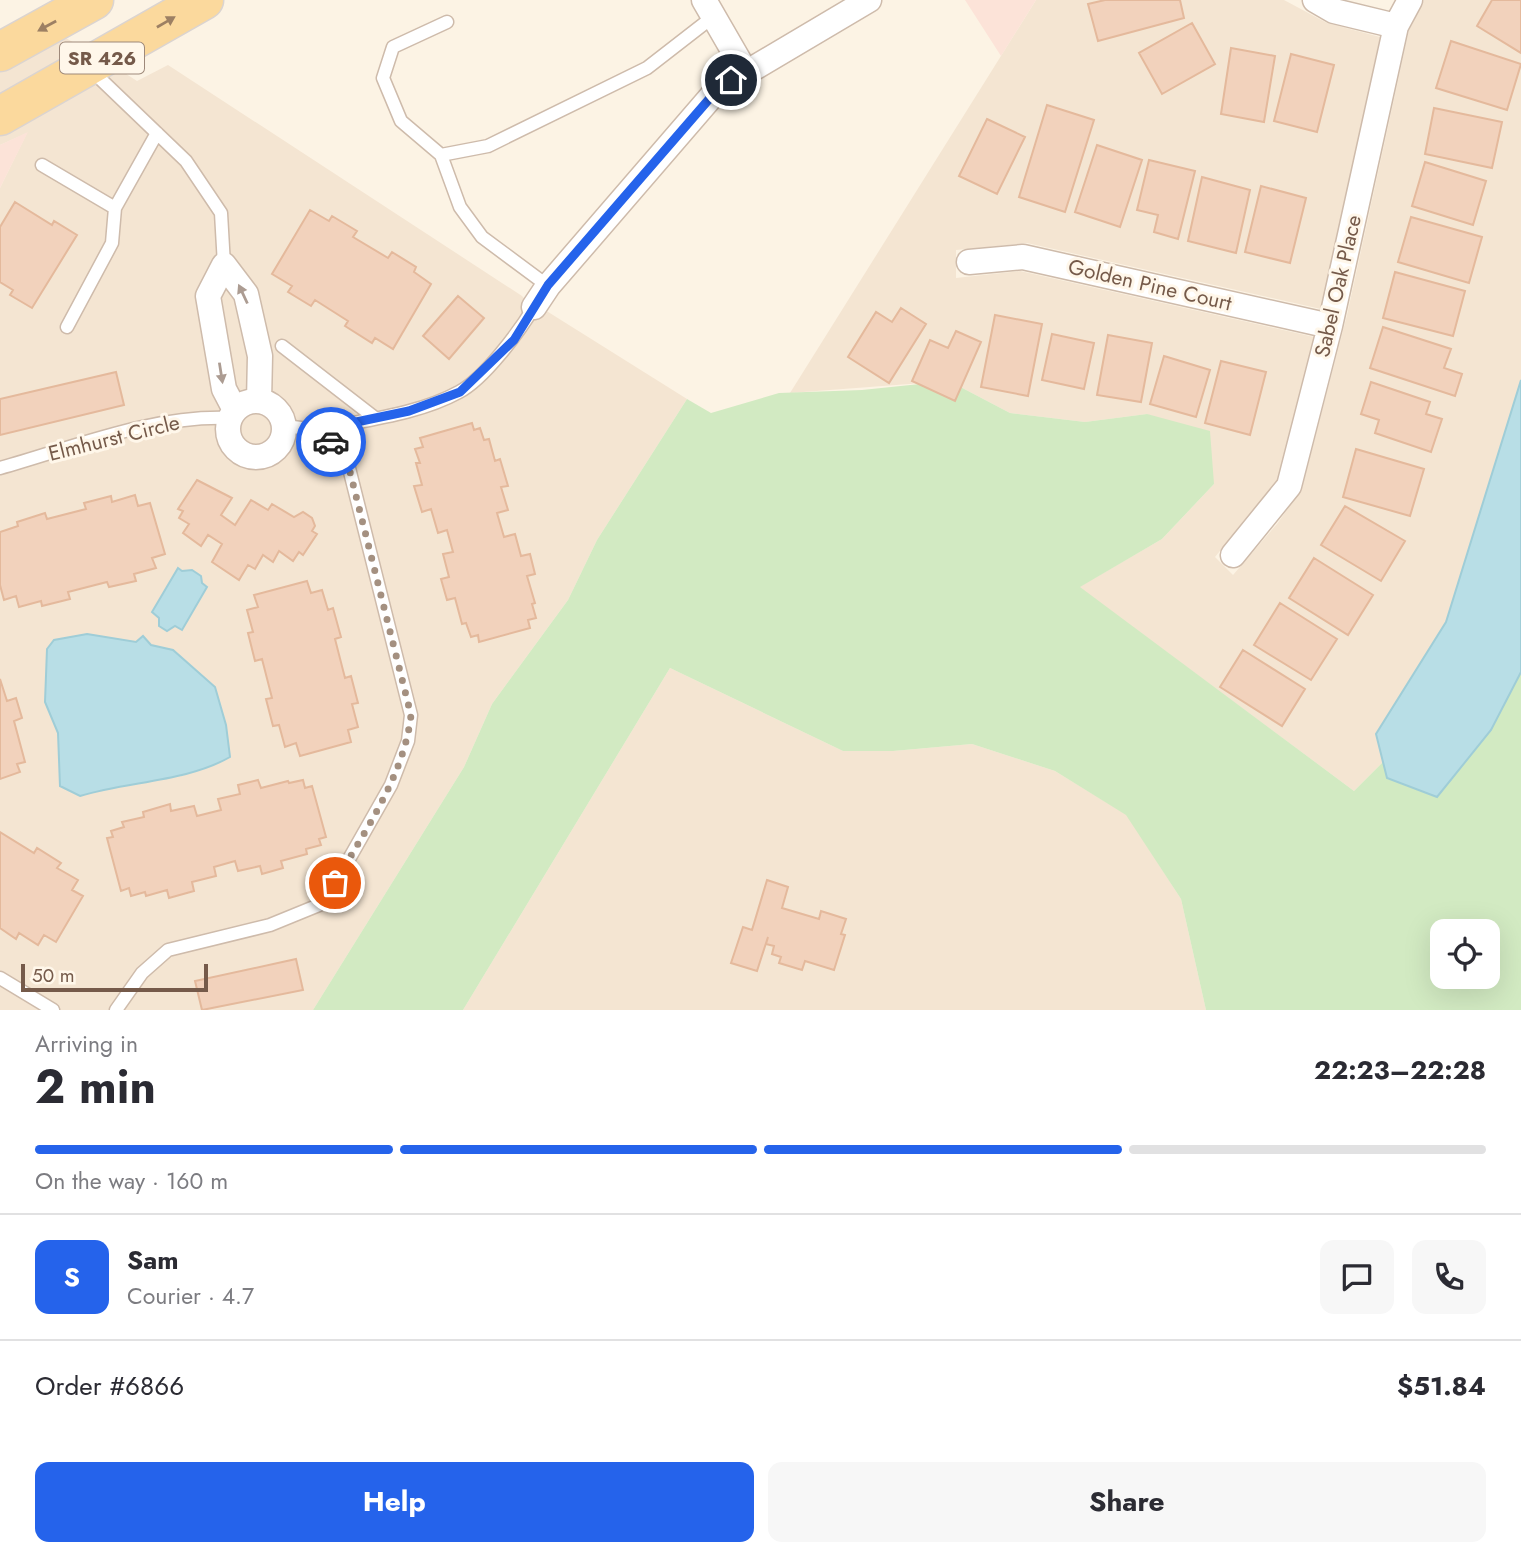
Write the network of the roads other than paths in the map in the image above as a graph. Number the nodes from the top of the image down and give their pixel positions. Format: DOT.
graph roads {
  1 [pos="94,0"];
  2 [pos="204,0"];
  3 [pos="869,0"];
  4 [pos="1315,0"];
  5 [pos="1410,0"];
  6 [pos="709,8"];
  7 [pos="447,22"];
  8 [pos="1396,26"];
  9 [pos="0,52"];
  10 [pos="87,66"];
  11 [pos="745,71"];
  12 [pos="0,116"];
  13 [pos="158,133"];
  14 [pos="441,155"];
  15 [pos="42,165"];
  16 [pos="115,208"];
  17 [pos="969,262"];
  18 [pos="225,265"];
  19 [pos="548,285"];
  20 [pos="534,307"];
  21 [pos="1330,326"];
  22 [pos="67,327"];
  23 [pos="253,328"];
  24 [pos="214,333"];
  25 [pos="282,346"];
  26 [pos="259,401"];
  27 [pos="232,414"];
  28 [pos="374,418"];
  29 [pos="284,426"];
  30 [pos="318,430"];
  31 [pos="0,468"];
  32 [pos="1233,555"];
  33 [pos="0,978"];
  34 [pos="53,1010"];
  35 [pos="116,1010"];
  1 -- 9 [label="main road, SR 426, one-way"];
  10 -- 2 [label="main road, SR 426, one-way"];
  3 -- 11 [label="street"];
  4 -- 8 [label="street"];
  5 -- 8 [label="street, Sabel Oak Place"];
  6 -- 11 [label="street"];
  6 -- 14 [label="lane"];
  7 -- 14 [label="lane"];
  8 -- 21 [label="street, Sabel Oak Place"];
  10 -- 12 [label="main road, SR 426"];
  10 -- 13 [label="lane"];
  11 -- 19 [label="street"];
  13 -- 16 [label="lane"];
  13 -- 18 [label="lane"];
  14 -- 19 [label="lane"];
  15 -- 16 [label="lane"];
  16 -- 22 [label="lane"];
  17 -- 21 [label="street, Golden Pine Court"];
  23 -- 18 [label="street, one-way"];
  18 -- 24 [label="street"];
  19 -- 20 [label="street"];
  20 -- 28 [label="lane"];
  21 -- 32 [label="street, Sabel Oak Place"];
  23 -- 24 [label="street"];
  23 -- 26 [label="street"];
  24 -- 27 [label="street, one-way"];
  25 -- 28 [label="lane"];
  26 -- 27 [label="street"];
  26 -- 29 [label="street"];
  27 -- 29 [label="street"];
  27 -- 31 [label="lane, Elmhurst Circle"];
  28 -- 30 [label="lane"];
  29 -- 30 [label="lane"];
  30 -- 35 [label="lane"];
  33 -- 34 [label="lane"];
}
